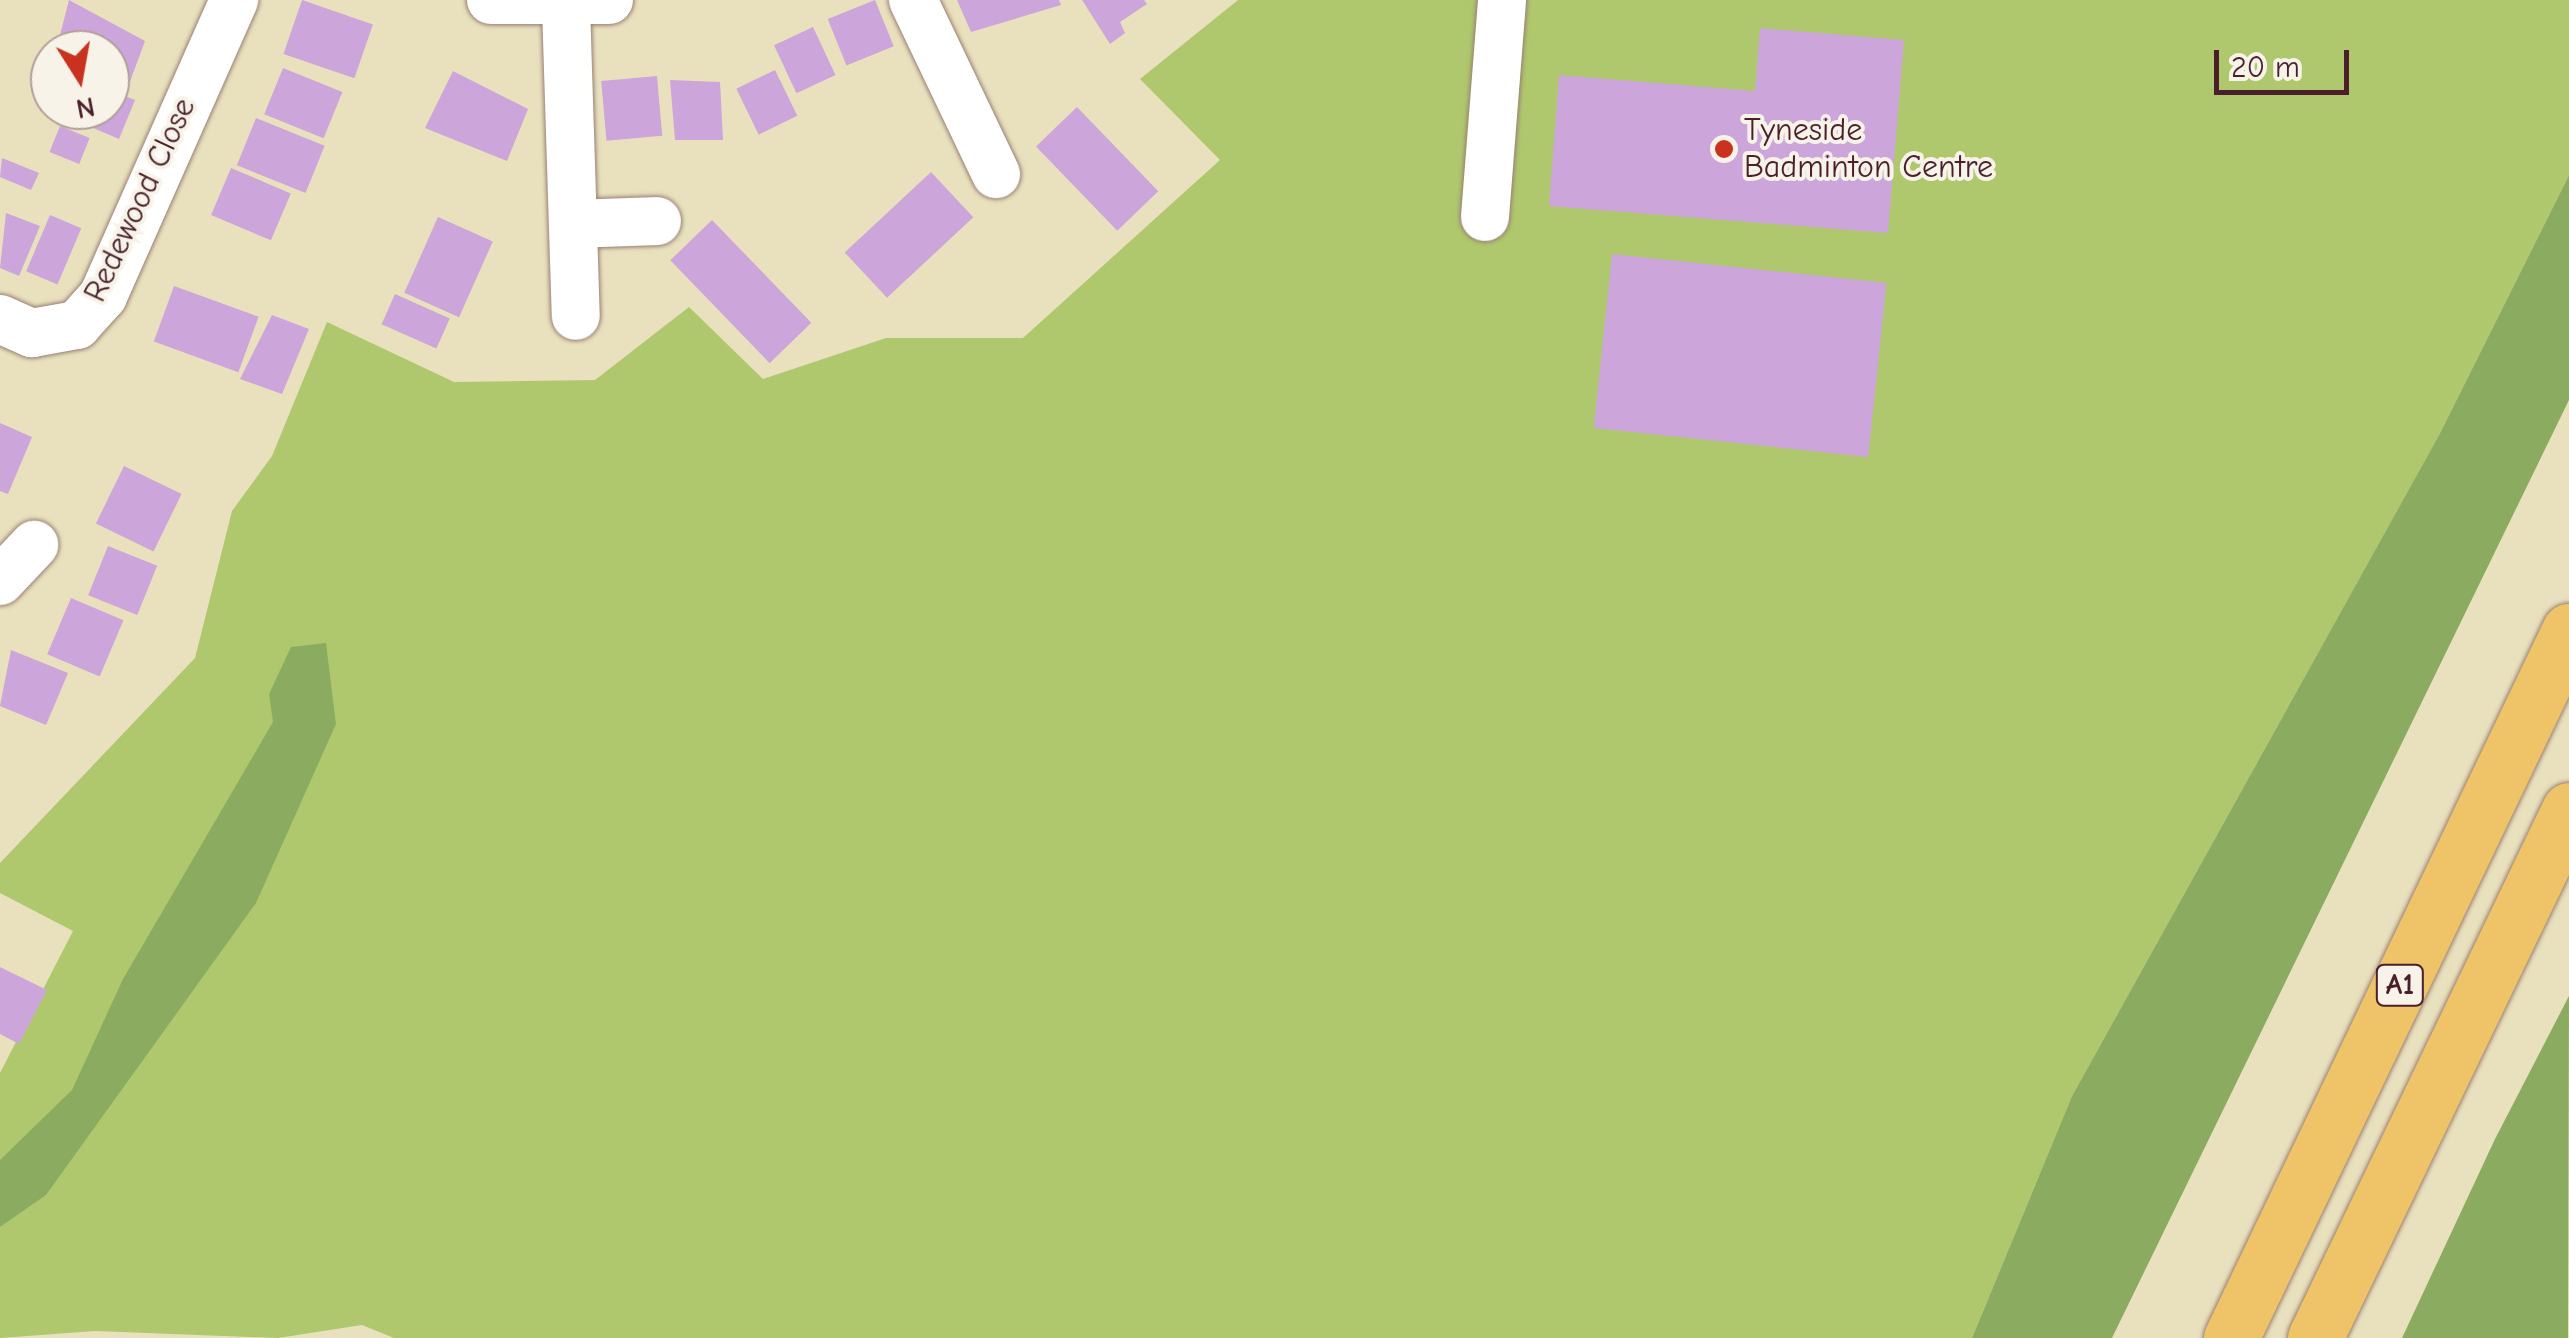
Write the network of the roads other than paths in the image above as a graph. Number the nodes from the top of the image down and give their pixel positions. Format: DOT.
graph roads {
  1 [pos="234,0"];
  2 [pos="491,0"];
  3 [pos="912,0"];
  4 [pos="1502,0"];
  5 [pos="588,3"];
  6 [pos="996,174"];
  7 [pos="1484,216"];
  8 [pos="657,221"];
  9 [pos="573,224"];
  10 [pos="576,316"];
  11 [pos="0,320"];
  12 [pos="34,546"];
  13 [pos="0,581"];
  14 [pos="2569,632"];
  15 [pos="2569,810"];
  16 [pos="2231,1338"];
  17 [pos="2315,1338"];
  1 -- 11 [label="street, Redewood Close"];
  2 -- 5 [label="street"];
  3 -- 6 [label="street"];
  4 -- 7 [label="street"];
  5 -- 9 [label="street"];
  8 -- 9 [label="street"];
  9 -- 10 [label="street"];
  12 -- 13 [label="street"];
  14 -- 16 [label="highway, A1"];
  15 -- 17 [label="highway, A1"];
}
